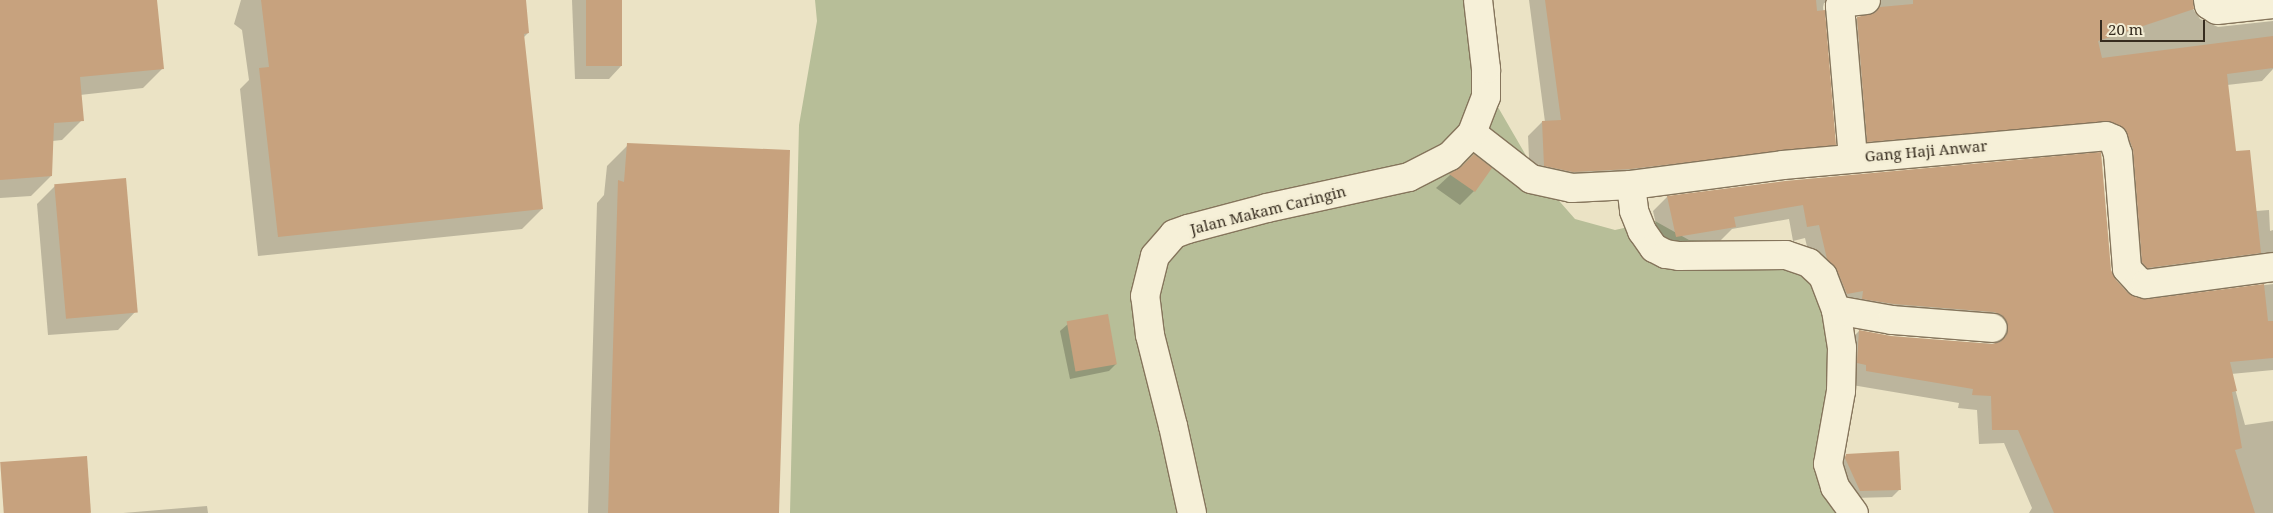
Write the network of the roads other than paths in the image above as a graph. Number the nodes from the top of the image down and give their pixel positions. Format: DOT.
graph roads {
  1 [pos="1478,0"];
  2 [pos="1866,0"];
  3 [pos="2208,0"];
  4 [pos="2273,4"];
  5 [pos="1472,133"];
  6 [pos="1853,158"];
  7 [pos="1631,185"];
  8 [pos="2273,267"];
  9 [pos="1836,310"];
  10 [pos="1993,328"];
  11 [pos="1192,513"];
  12 [pos="1854,513"];
  1 -- 5 [label="street, Jalan Makam Caringin"];
  2 -- 6 [label="street"];
  3 -- 4 [label="street"];
  5 -- 7 [label="street, Gang Haji Anwar"];
  5 -- 11 [label="street, Jalan Makam Caringin"];
  6 -- 7 [label="street, Gang Haji Anwar"];
  6 -- 8 [label="street, Gang Haji Anwar"];
  7 -- 9 [label="street"];
  9 -- 10 [label="street"];
  9 -- 12 [label="street"];
}
